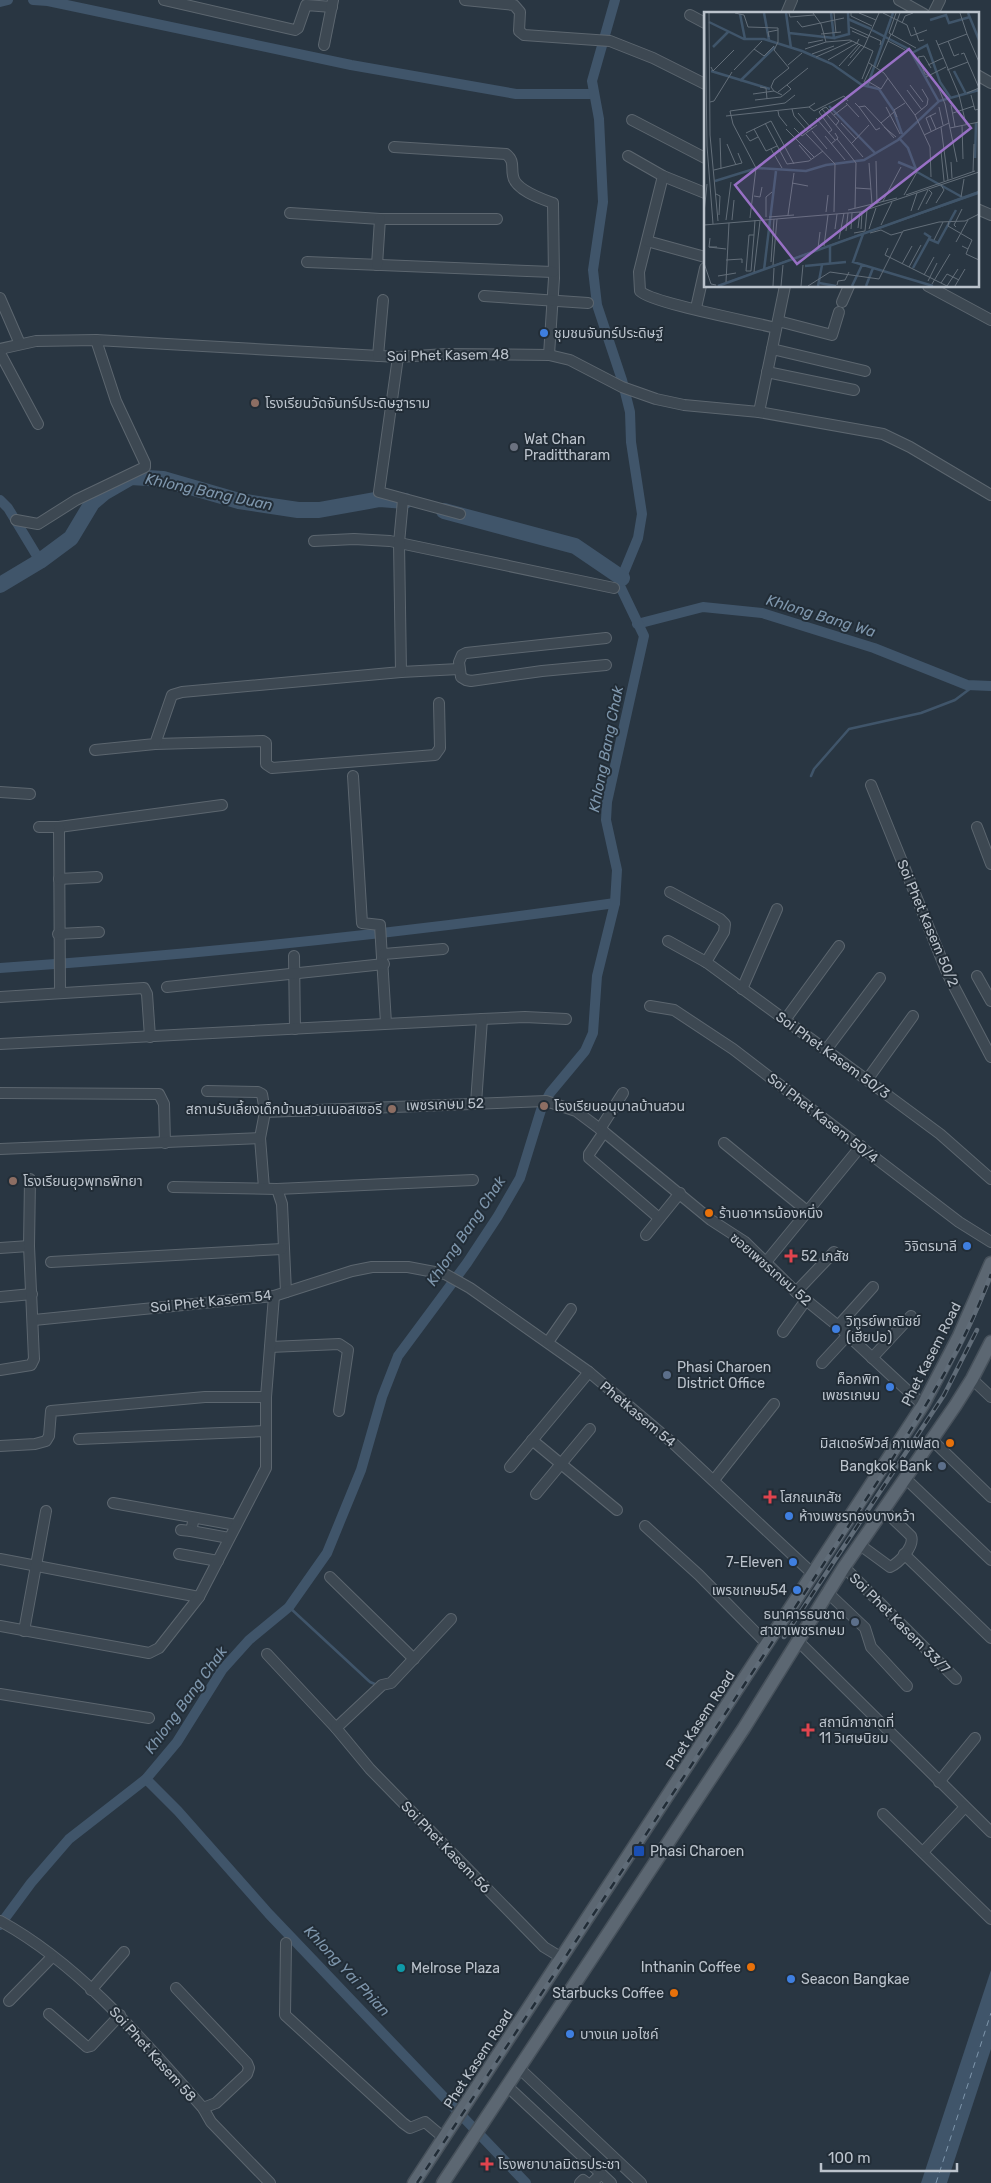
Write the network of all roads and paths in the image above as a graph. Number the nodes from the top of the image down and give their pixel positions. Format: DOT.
graph roads {
  1 [pos="164,0"];
  2 [pos="465,0"];
  3 [pos="792,0"];
  4 [pos="899,0"];
  5 [pos="940,0"];
  6 [pos="333,4"];
  7 [pos="787,12"];
  8 [pos="920,12"];
  9 [pos="934,12"];
  10 [pos="690,15"];
  11 [pos="704,22"];
  12 [pos="324,45"];
  13 [pos="978,76"];
  14 [pos="991,83"];
  15 [pos="704,84"];
  16 [pos="632,120"];
  17 [pos="394,147"];
  18 [pos="628,156"];
  19 [pos="704,157"];
  20 [pos="664,176"];
  21 [pos="704,192"];
  22 [pos="978,209"];
  23 [pos="290,213"];
  24 [pos="991,214"];
  25 [pos="380,219"];
  26 [pos="497,219"];
  27 [pos="647,241"];
  28 [pos="704,258"];
  29 [pos="307,262"];
  30 [pos="377,265"];
  31 [pos="553,272"];
  32 [pos="704,272"];
  33 [pos="785,288"];
  34 [pos="848,288"];
  35 [pos="932,288"];
  36 [pos="484,296"];
  37 [pos="0,298"];
  38 [pos="383,300"];
  39 [pos="553,301"];
  40 [pos="588,303"];
  41 [pos="696,308"];
  42 [pos="991,320"];
  43 [pos="777,324"];
  44 [pos="96,340"];
  45 [pos="20,344"];
  46 [pos="0,349"];
  47 [pos="772,349"];
  48 [pos="0,353"];
  49 [pos="549,354"];
  50 [pos="378,356"];
  51 [pos="398,357"];
  52 [pos="865,371"];
  53 [pos="767,372"];
  54 [pos="854,390"];
  55 [pos="759,412"];
  56 [pos="38,424"];
  57 [pos="991,495"];
  58 [pos="402,506"];
  59 [pos="460,514"];
  60 [pos="16,520"];
  61 [pos="314,541"];
  62 [pos="398,543"];
  63 [pos="614,588"];
  64 [pos="606,638"];
  65 [pos="606,665"];
  66 [pos="459,668"];
  67 [pos="401,672"];
  68 [pos="439,703"];
  69 [pos="155,744"];
  70 [pos="95,750"];
  71 [pos="353,776"];
  72 [pos="871,785"];
  73 [pos="0,792"];
  74 [pos="30,794"];
  75 [pos="222,805"];
  76 [pos="39,827"];
  77 [pos="59,827"];
  78 [pos="977,827"];
  79 [pos="991,864"];
  80 [pos="97,878"];
  81 [pos="59,879"];
  82 [pos="670,892"];
  83 [pos="777,909"];
  84 [pos="99,932"];
  85 [pos="58,934"];
  86 [pos="668,941"];
  87 [pos="839,946"];
  88 [pos="444,948"];
  89 [pos="294,956"];
  90 [pos="384,959"];
  91 [pos="706,962"];
  92 [pos="294,975"];
  93 [pos="978,976"];
  94 [pos="880,978"];
  95 [pos="167,987"];
  96 [pos="742,989"];
  97 [pos="60,992"];
  98 [pos="0,997"];
  99 [pos="991,1001"];
  100 [pos="650,1006"];
  101 [pos="913,1016"];
  102 [pos="482,1018"];
  103 [pos="566,1019"];
  104 [pos="785,1020"];
  105 [pos="386,1023"];
  106 [pos="296,1028"];
  107 [pos="150,1037"];
  108 [pos="0,1044"];
  109 [pos="826,1050"];
  110 [pos="991,1058"];
  111 [pos="867,1080"];
  112 [pos="207,1091"];
  113 [pos="0,1093"];
  114 [pos="623,1093"];
  115 [pos="476,1103"];
  116 [pos="564,1106"];
  117 [pos="266,1112"];
  118 [pos="602,1130"];
  119 [pos="260,1138"];
  120 [pos="166,1143"];
  121 [pos="724,1143"];
  122 [pos="861,1146"];
  123 [pos="0,1149"];
  124 [pos="30,1179"];
  125 [pos="991,1179"];
  126 [pos="472,1180"];
  127 [pos="173,1187"];
  128 [pos="264,1188"];
  129 [pos="277,1189"];
  130 [pos="680,1193"];
  131 [pos="807,1211"];
  132 [pos="659,1218"];
  133 [pos="646,1235"];
  134 [pos="991,1242"];
  135 [pos="29,1246"];
  136 [pos="0,1248"];
  137 [pos="282,1249"];
  138 [pos="834,1252"];
  139 [pos="51,1262"];
  140 [pos="766,1262"];
  141 [pos="991,1263"];
  142 [pos="445,1274"];
  143 [pos="873,1286"];
  144 [pos="286,1292"];
  145 [pos="796,1292"];
  146 [pos="32,1294"];
  147 [pos="274,1296"];
  148 [pos="0,1297"];
  149 [pos="806,1300"];
  150 [pos="571,1308"];
  151 [pos="911,1316"];
  152 [pos="34,1320"];
  153 [pos="838,1326"];
  154 [pos="783,1332"];
  155 [pos="847,1336"];
  156 [pos="548,1342"];
  157 [pos="991,1342"];
  158 [pos="270,1347"];
  159 [pos="872,1358"];
  160 [pos="988,1359"];
  161 [pos="822,1363"];
  162 [pos="0,1370"];
  163 [pos="589,1372"];
  164 [pos="972,1379"];
  165 [pos="991,1396"];
  166 [pos="266,1397"];
  167 [pos="774,1404"];
  168 [pos="923,1405"];
  169 [pos="339,1411"];
  170 [pos="590,1429"];
  171 [pos="266,1431"];
  172 [pos="79,1438"];
  173 [pos="931,1439"];
  174 [pos="532,1440"];
  175 [pos="0,1446"];
  176 [pos="561,1464"];
  177 [pos="510,1467"];
  178 [pos="905,1478"];
  179 [pos="714,1480"];
  180 [pos="536,1494"];
  181 [pos="991,1498"];
  182 [pos="113,1503"];
  183 [pos="617,1510"];
  184 [pos="46,1511"];
  185 [pos="884,1511"];
  186 [pos="194,1518"];
  187 [pos="236,1525"];
  188 [pos="645,1526"];
  189 [pos="181,1530"];
  190 [pos="192,1531"];
  191 [pos="229,1538"];
  192 [pos="860,1545"];
  193 [pos="179,1554"];
  194 [pos="904,1554"];
  195 [pos="0,1559"];
  196 [pos="991,1560"];
  197 [pos="218,1561"];
  198 [pos="35,1566"];
  199 [pos="844,1567"];
  200 [pos="813,1574"];
  201 [pos="330,1577"];
  202 [pos="827,1592"];
  203 [pos="199,1597"];
  204 [pos="451,1619"];
  205 [pos="0,1626"];
  206 [pos="24,1630"];
  207 [pos="991,1638"];
  208 [pos="797,1640"];
  209 [pos="767,1644"];
  210 [pos="267,1654"];
  211 [pos="414,1659"];
  212 [pos="956,1680"];
  213 [pos="907,1686"];
  214 [pos="0,1694"];
  215 [pos="149,1718"];
  216 [pos="336,1728"];
  217 [pos="975,1738"];
  218 [pos="939,1782"];
  219 [pos="965,1807"];
  220 [pos="883,1814"];
  221 [pos="991,1832"];
  222 [pos="922,1852"];
  223 [pos="991,1919"];
  224 [pos="0,1921"];
  225 [pos="286,1943"];
  226 [pos="124,1952"];
  227 [pos="52,1957"];
  228 [pos="562,1958"];
  229 [pos="176,1988"];
  230 [pos="91,1990"];
  231 [pos="9,2001"];
  232 [pos="50,2014"];
  233 [pos="120,2015"];
  234 [pos="520,2069"];
  235 [pos="508,2087"];
  236 [pos="202,2108"];
  237 [pos="444,2138"];
  238 [pos="601,2174"];
  239 [pos="270,2183"];
  240 [pos="414,2183"];
  241 [pos="443,2183"];
  242 [pos="580,2183"];
  243 [pos="587,2183"];
  244 [pos="592,2183"];
  245 [pos="611,2183"];
  246 [pos="640,2183"];
  1 -- 6 [label="street"];
  2 -- 15 [label="street"];
  3 -- 7 [label="street"];
  4 -- 8 [label="street"];
  5 -- 9 [label="street"];
  6 -- 12 [label="street"];
  10 -- 11 [label="street"];
  13 -- 14 [label="street"];
  16 -- 19 [label="street"];
  17 -- 31 [label="street"];
  18 -- 20 [label="street"];
  20 -- 21 [label="street"];
  20 -- 27 [label="street"];
  22 -- 24 [label="street"];
  23 -- 25 [label="street"];
  25 -- 26 [label="street"];
  25 -- 30 [label="street"];
  27 -- 28 [label="street"];
  27 -- 41 [label="street"];
  29 -- 30 [label="street"];
  30 -- 31 [label="street"];
  31 -- 39 [label="street"];
  32 -- 41 [label="street"];
  33 -- 43 [label="street"];
  34 -- 43 [label="street"];
  35 -- 42 [label="street"];
  36 -- 39 [label="street"];
  37 -- 45 [label="street"];
  38 -- 50 [label="street"];
  39 -- 40 [label="street"];
  39 -- 49 [label="street"];
  41 -- 43 [label="street"];
  43 -- 47 [label="street"];
  44 -- 45 [label="street, Soi Phet Kasem 48"];
  44 -- 50 [label="street, Soi Phet Kasem 48"];
  44 -- 60 [label="street"];
  45 -- 46 [label="street, Soi Phet Kasem 48"];
  47 -- 52 [label="street"];
  47 -- 53 [label="street"];
  48 -- 56 [label="street"];
  49 -- 51 [label="street, Soi Phet Kasem 48"];
  49 -- 55 [label="street, Soi Phet Kasem 48"];
  50 -- 51 [label="street, Soi Phet Kasem 48"];
  51 -- 58 [label="street"];
  53 -- 54 [label="street"];
  53 -- 55 [label="street"];
  55 -- 57 [label="street, Soi Phet Kasem 48"];
  58 -- 59 [label="street"];
  58 -- 62 [label="street"];
  61 -- 62 [label="street"];
  62 -- 63 [label="street"];
  62 -- 67 [label="street"];
  64 -- 66 [label="street"];
  65 -- 66 [label="street"];
  66 -- 67 [label="street"];
  67 -- 69 [label="street"];
  68 -- 69 [label="street"];
  69 -- 70 [label="street"];
  71 -- 90 [label="street"];
  72 -- 110 [label="street, Soi Phet Kasem 50/2"];
  73 -- 74 [label="street"];
  75 -- 77 [label="street"];
  76 -- 77 [label="street"];
  77 -- 81 [label="street"];
  78 -- 79 [label="street"];
  80 -- 81 [label="street"];
  81 -- 85 [label="street"];
  82 -- 91 [label="street"];
  83 -- 96 [label="street"];
  84 -- 85 [label="street"];
  85 -- 97 [label="street"];
  86 -- 91 [label="street, Soi Phet Kasem 50/3"];
  87 -- 104 [label="street"];
  88 -- 90 [label="street"];
  89 -- 92 [label="street"];
  90 -- 92 [label="street"];
  90 -- 105 [label="street"];
  91 -- 96 [label="street, Soi Phet Kasem 50/3"];
  92 -- 95 [label="street"];
  92 -- 106 [label="street"];
  93 -- 99 [label="street"];
  94 -- 109 [label="street"];
  96 -- 104 [label="street, Soi Phet Kasem 50/3"];
  97 -- 98 [label="street"];
  97 -- 107 [label="street"];
  100 -- 122 [label="street, Soi Phet Kasem 50/4"];
  101 -- 111 [label="street"];
  102 -- 103 [label="street"];
  102 -- 105 [label="street"];
  102 -- 115 [label="street"];
  104 -- 109 [label="street, Soi Phet Kasem 50/3"];
  105 -- 106 [label="street"];
  106 -- 107 [label="street"];
  107 -- 108 [label="street"];
  109 -- 111 [label="street, Soi Phet Kasem 50/3"];
  111 -- 125 [label="street, Soi Phet Kasem 50/3"];
  112 -- 117 [label="street"];
  113 -- 120 [label="street"];
  114 -- 118 [label="street"];
  115 -- 116 [label="street, เพชรเกษม 52"];
  115 -- 117 [label="street, เพชรเกษม 52"];
  116 -- 118 [label="street, ซอยเพชรเกษม 52"];
  117 -- 119 [label="street"];
  118 -- 130 [label="street, ซอยเพชรเกษม 52"];
  118 -- 132 [label="street"];
  119 -- 120 [label="street"];
  119 -- 128 [label="street"];
  120 -- 123 [label="street"];
  121 -- 131 [label="street"];
  122 -- 131 [label="street"];
  122 -- 134 [label="street, Soi Phet Kasem 50/4"];
  124 -- 135 [label="street"];
  126 -- 129 [label="street"];
  127 -- 128 [label="street"];
  128 -- 129 [label="street"];
  129 -- 137 [label="street"];
  130 -- 132 [label="street"];
  130 -- 140 [label="street, ซอยเพชรเกษม 52"];
  131 -- 140 [label="street"];
  132 -- 133 [label="street"];
  135 -- 136 [label="street"];
  135 -- 146 [label="street"];
  137 -- 139 [label="street"];
  137 -- 144 [label="street"];
  138 -- 145 [label="street"];
  140 -- 145 [label="street, ซอยเพชรเกษม 52"];
  141 -- 168 [label="main road, Phet Kasem Road"];
  142 -- 144 [label="street, Soi Phet Kasem 54"];
  142 -- 156 [label="street, Phetkasem 54"];
  143 -- 153 [label="street"];
  144 -- 147 [label="street, Soi Phet Kasem 54"];
  145 -- 149 [label="street, ซอยเพชรเกษม 52"];
  146 -- 148 [label="street"];
  146 -- 152 [label="street"];
  147 -- 152 [label="street, Soi Phet Kasem 54"];
  147 -- 158 [label="street"];
  149 -- 153 [label="street, ซอยเพชรเกษม 52"];
  149 -- 154 [label="street"];
  150 -- 156 [label="street"];
  151 -- 159 [label="street"];
  152 -- 162 [label="street"];
  153 -- 155 [label="street, ซอยเพชรเกษม 52"];
  155 -- 159 [label="street, ซอยเพชรเกษม 52"];
  155 -- 161 [label="street"];
  156 -- 163 [label="street, Phetkasem 54"];
  157 -- 160 [label="main road"];
  158 -- 166 [label="street"];
  158 -- 169 [label="street"];
  159 -- 168 [label="street, ซอยเพชรเกษม 52"];
  160 -- 164 [label="main road"];
  163 -- 174 [label="street"];
  163 -- 179 [label="street, Phetkasem 54"];
  164 -- 165 [label="street"];
  164 -- 173 [label="main road"];
  166 -- 171 [label="street"];
  166 -- 175 [label="street"];
  167 -- 179 [label="street"];
  168 -- 200 [label="main road, Phet Kasem Road"];
  170 -- 176 [label="street"];
  171 -- 172 [label="street"];
  171 -- 187 [label="street"];
  173 -- 178 [label="main road"];
  173 -- 181 [label="street"];
  174 -- 176 [label="street"];
  174 -- 177 [label="street"];
  176 -- 180 [label="street"];
  176 -- 183 [label="street"];
  178 -- 185 [label="main road"];
  178 -- 196 [label="street"];
  179 -- 200 [label="street, Phetkasem 54"];
  182 -- 186 [label="street"];
  184 -- 198 [label="street"];
  185 -- 192 [label="main road"];
  185 -- 194 [label="street"];
  186 -- 187 [label="street"];
  186 -- 190 [label="street"];
  187 -- 191 [label="street"];
  188 -- 209 [label="street"];
  189 -- 190 [label="street"];
  190 -- 191 [label="street"];
  191 -- 197 [label="street"];
  192 -- 194 [label="street"];
  192 -- 199 [label="main road"];
  193 -- 197 [label="street"];
  194 -- 207 [label="street"];
  195 -- 198 [label="street"];
  197 -- 203 [label="street"];
  198 -- 203 [label="street"];
  198 -- 206 [label="street"];
  199 -- 202 [label="main road"];
  199 -- 212 [label="street, Soi Phet Kasem 33/7"];
  200 -- 209 [label="main road, Phet Kasem Road"];
  201 -- 211 [label="street"];
  202 -- 208 [label="main road"];
  202 -- 213 [label="street"];
  203 -- 206 [label="street"];
  204 -- 211 [label="street"];
  205 -- 206 [label="street"];
  208 -- 218 [label="street"];
  208 -- 234 [label="main road"];
  209 -- 228 [label="main road, Phet Kasem Road"];
  210 -- 216 [label="street, Soi Phet Kasem 56"];
  211 -- 216 [label="street"];
  214 -- 215 [label="street"];
  216 -- 228 [label="street, Soi Phet Kasem 56"];
  217 -- 218 [label="street"];
  218 -- 219 [label="street"];
  219 -- 221 [label="street"];
  219 -- 222 [label="street"];
  220 -- 222 [label="street"];
  222 -- 223 [label="street"];
  224 -- 227 [label="street, Soi Phet Kasem 58"];
  225 -- 237 [label="street"];
  226 -- 230 [label="street"];
  227 -- 230 [label="street, Soi Phet Kasem 58"];
  227 -- 231 [label="street"];
  228 -- 237 [label="main road, Phet Kasem Road"];
  229 -- 236 [label="street"];
  230 -- 233 [label="street, Soi Phet Kasem 58"];
  232 -- 233 [label="street"];
  233 -- 236 [label="street, Soi Phet Kasem 58"];
  234 -- 235 [label="main road"];
  234 -- 246 [label="street"];
  235 -- 238 [label="street"];
  235 -- 241 [label="main road"];
  236 -- 239 [label="street, Soi Phet Kasem 58"];
  237 -- 240 [label="main road, Phet Kasem Road"];
  238 -- 244 [label="street"];
  238 -- 245 [label="street"];
  242 -- 243 [label="street"];
}
